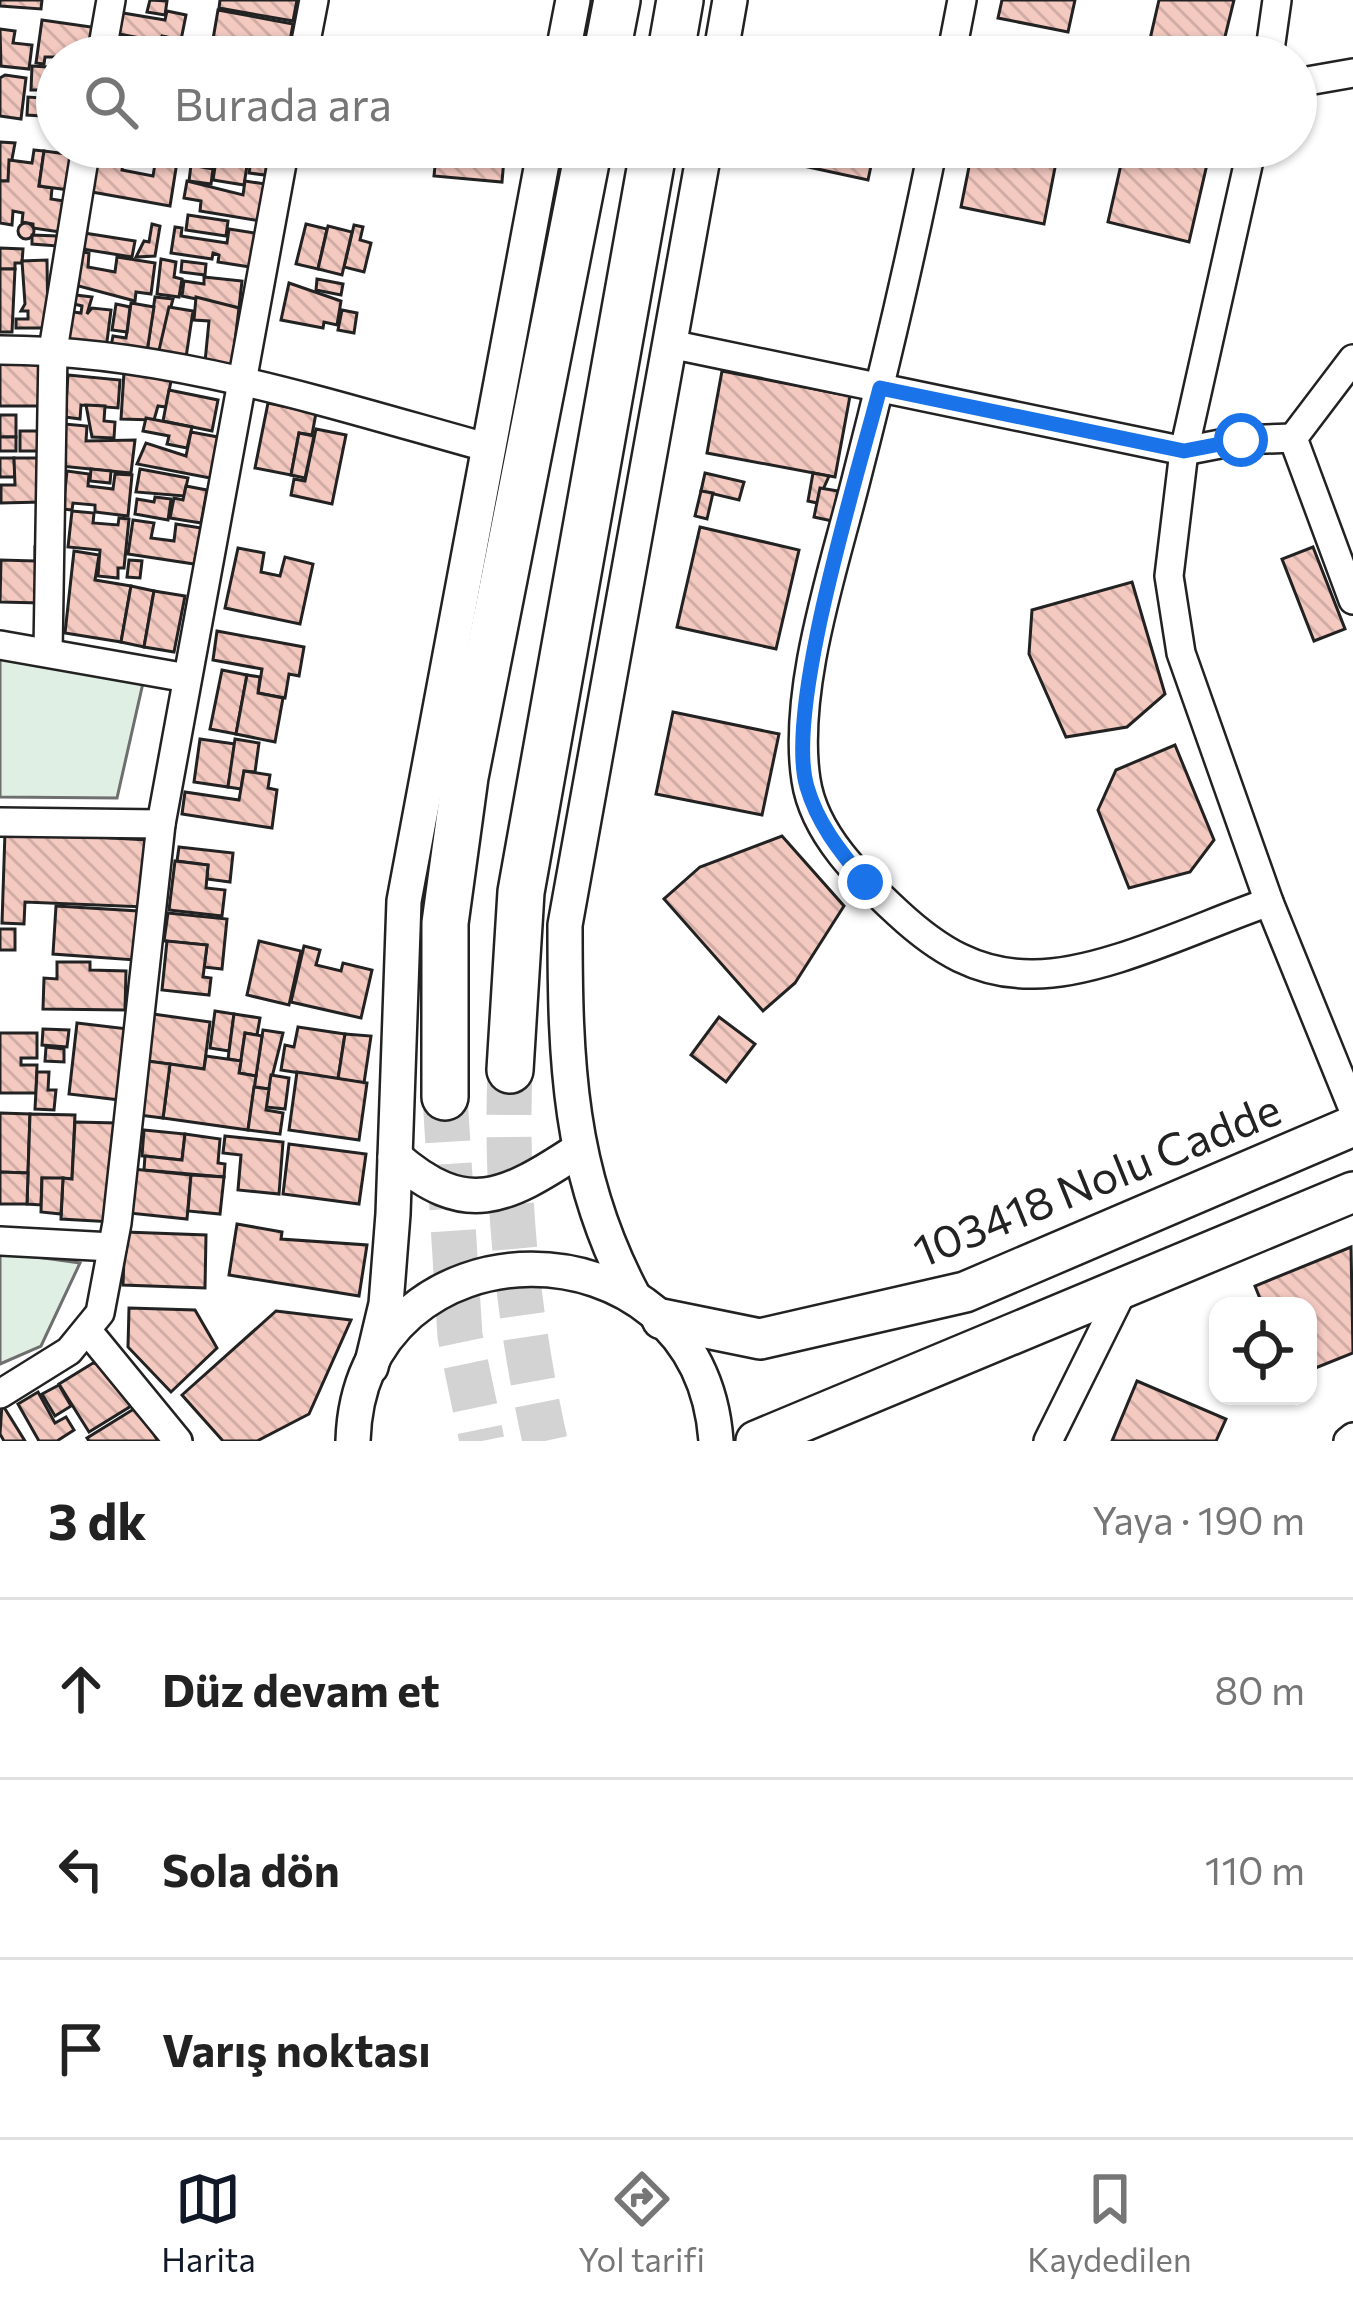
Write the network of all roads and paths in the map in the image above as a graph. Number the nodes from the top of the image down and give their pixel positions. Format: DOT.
graph roads {
  1 [pos="111,0"];
  2 [pos="314,0"];
  3 [pos="573,0"];
  4 [pos="617,0"];
  5 [pos="680,0"];
  6 [pos="730,0"];
  7 [pos="962,0"];
  8 [pos="1277,0"];
  9 [pos="105,36"];
  10 [pos="307,36"];
  11 [pos="566,36"];
  12 [pos="610,36"];
  13 [pos="674,36"];
  14 [pos="724,36"];
  15 [pos="955,36"];
  16 [pos="1272,36"];
  17 [pos="1353,73"];
  18 [pos="1317,79"];
  19 [pos="83,168"];
  20 [pos="281,168"];
  21 [pos="541,168"];
  22 [pos="585,168"];
  23 [pos="650,168"];
  24 [pos="701,168"];
  25 [pos="928,168"];
  26 [pos="1247,168"];
  27 [pos="670,344"];
  28 [pos="0,350"];
  29 [pos="53,350"];
  30 [pos="1353,359"];
  31 [pos="240,379"];
  32 [pos="880,388"];
  33 [pos="1293,439"];
  34 [pos="489,448"];
  35 [pos="1184,451"];
  36 [pos="1353,600"];
  37 [pos="0,645"];
  38 [pos="48,652"];
  39 [pos="187,678"];
  40 [pos="0,822"];
  41 [pos="160,824"];
  42 [pos="1269,902"];
  43 [pos="509,1070"];
  44 [pos="445,1097"];
  45 [pos="1353,1109"];
  46 [pos="1353,1126"];
  47 [pos="577,1150"];
  48 [pos="394,1157"];
  49 [pos="1353,1192"];
  50 [pos="0,1241"];
  51 [pos="112,1247"];
  52 [pos="1122,1292"];
  53 [pos="648,1307"];
  54 [pos="87,1330"];
  55 [pos="371,1366"];
  56 [pos="0,1394"];
  57 [pos="178,1441"];
  58 [pos="353,1441"];
  59 [pos="716,1441"];
  60 [pos="756,1441"];
  61 [pos="1048,1441"];
  1 -- 9 [label="street"];
  2 -- 10 [label="street"];
  3 -- 11 [label="street"];
  4 -- 12 [label="main road"];
  5 -- 13 [label="main road"];
  6 -- 14 [label="street"];
  7 -- 15 [label="street"];
  8 -- 16 [label="street"];
  17 -- 18 [label="street"];
  19 -- 29 [label="street"];
  20 -- 31 [label="street"];
  21 -- 34 [label="street"];
  22 -- 44 [label="main road"];
  23 -- 43 [label="main road"];
  24 -- 27 [label="street"];
  25 -- 32 [label="street"];
  26 -- 35 [label="street"];
  27 -- 32 [label="street"];
  27 -- 47 [label="street"];
  28 -- 29 [label="street"];
  29 -- 31 [label="street"];
  29 -- 38 [label="street"];
  30 -- 33 [label="street"];
  31 -- 34 [label="street"];
  31 -- 39 [label="street"];
  32 -- 35 [label="street"];
  32 -- 42 [label="street"];
  33 -- 35 [label="street"];
  33 -- 36 [label="street"];
  34 -- 48 [label="street"];
  35 -- 42 [label="street"];
  37 -- 38 [label="street"];
  38 -- 39 [label="street"];
  39 -- 41 [label="street"];
  40 -- 41 [label="street"];
  41 -- 51 [label="street"];
  42 -- 45 [label="street"];
  46 -- 53 [label="main road, 103418 Nolu Cadde"];
  47 -- 48 [label="street"];
  47 -- 53 [label="street"];
  48 -- 55 [label="street"];
  49 -- 52 [label="main road"];
  50 -- 51 [label="street"];
  51 -- 54 [label="street"];
  52 -- 60 [label="main road"];
  52 -- 61 [label="street"];
  53 -- 55 [label="street"];
  53 -- 59 [label="street"];
  54 -- 56 [label="street"];
  54 -- 57 [label="street"];
  55 -- 58 [label="street"];
}
